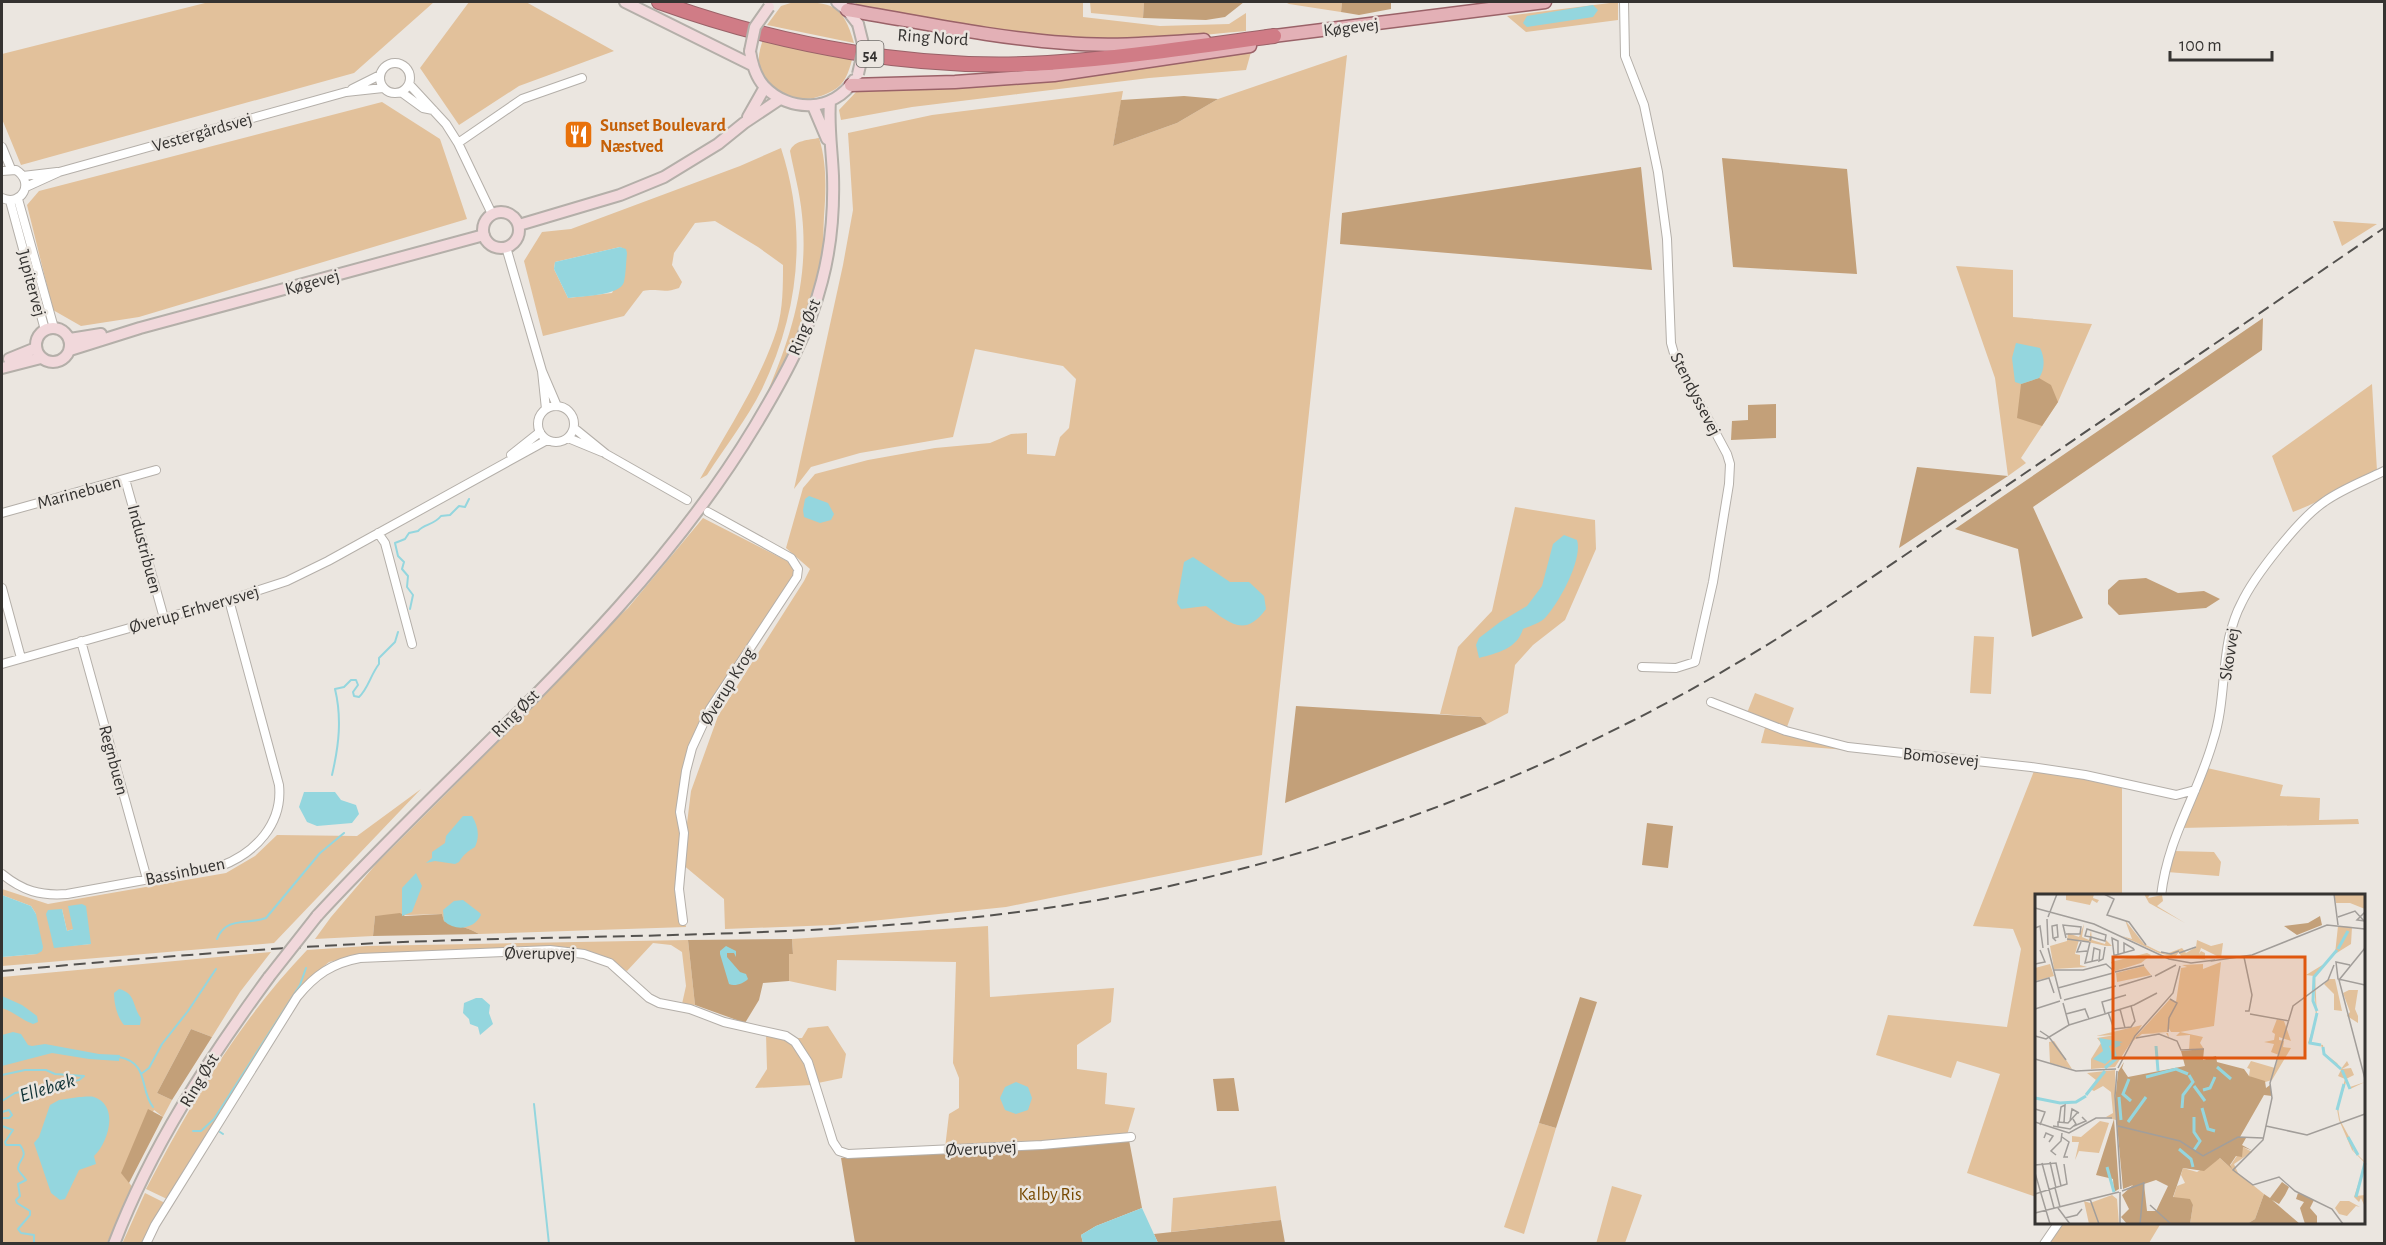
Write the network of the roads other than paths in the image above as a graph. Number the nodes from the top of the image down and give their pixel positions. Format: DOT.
graph roads {
  1 [pos="625,2"];
  2 [pos="659,2"];
  3 [pos="674,2"];
  4 [pos="837,2"];
  5 [pos="1545,2"];
  6 [pos="1624,2"];
  7 [pos="774,4"];
  8 [pos="848,10"];
  9 [pos="1360,26"];
  10 [pos="1274,36"];
  11 [pos="1086,58"];
  12 [pos="753,65"];
  13 [pos="380,75"];
  14 [pos="582,78"];
  15 [pos="855,79"];
  16 [pos="409,84"];
  17 [pos="765,87"];
  18 [pos="384,88"];
  19 [pos="345,92"];
  20 [pos="401,92"];
  21 [pos="780,99"];
  22 [pos="830,101"];
  23 [pos="813,106"];
  24 [pos="433,110"];
  25 [pos="744,123"];
  26 [pos="458,143"];
  27 [pos="2,147"];
  28 [pos="830,148"];
  29 [pos="11,169"];
  30 [pos="2,171"];
  31 [pos="59,172"];
  32 [pos="23,176"];
  33 [pos="26,187"];
  34 [pos="10,200"];
  35 [pos="492,214"];
  36 [pos="519,225"];
  37 [pos="484,235"];
  38 [pos="506,247"];
  39 [pos="49,329"];
  40 [pos="70,345"];
  41 [pos="39,353"];
  42 [pos="2,362"];
  43 [pos="2,368"];
  44 [pos="542,372"];
  45 [pos="557,406"];
  46 [pos="546,409"];
  47 [pos="574,428"];
  48 [pos="540,432"];
  49 [pos="568,438"];
  50 [pos="547,440"];
  51 [pos="606,454"];
  52 [pos="496,467"];
  53 [pos="156,470"];
  54 [pos="2385,471"];
  55 [pos="125,479"];
  56 [pos="687,500"];
  57 [pos="708,512"];
  58 [pos="2,513"];
  59 [pos="378,533"];
  60 [pos="2,588"];
  61 [pos="229,600"];
  62 [pos="164,618"];
  63 [pos="81,641"];
  64 [pos="412,645"];
  65 [pos="21,658"];
  66 [pos="2,664"];
  67 [pos="1642,668"];
  68 [pos="1710,702"];
  69 [pos="2194,790"];
  70 [pos="2176,795"];
  71 [pos="2186,808"];
  72 [pos="2,874"];
  73 [pos="147,879"];
  74 [pos="2161,894"];
  75 [pos="683,921"];
  76 [pos="1131,1137"];
  77 [pos="2058,1224"];
  78 [pos="114,1244"];
  79 [pos="146,1244"];
  80 [pos="2044,1244"];
  1 -- 12 [label="main road"];
  2 -- 11 [label="highway, 54"];
  3 -- 11 [label="highway, Ring Nord / 54"];
  4 -- 8 [label="main road"];
  5 -- 9 [label="main road, Køgevej / 54"];
  6 -- 67 [label="street, Stendyssevej"];
  7 -- 12 [label="main road, bridge"];
  8 -- 10 [label="main road, Køgevej"];
  8 -- 15 [label="main road, bridge"];
  9 -- 10 [label="main road, Køgevej / 54"];
  9 -- 15 [label="main road"];
  10 -- 11 [label="highway, 54"];
  12 -- 17 [label="main road"];
  13 -- 16 [label="street"];
  13 -- 18 [label="street"];
  13 -- 19 [label="street, Vestergårdsvej"];
  14 -- 26 [label="street"];
  15 -- 22 [label="main road"];
  16 -- 20 [label="street"];
  16 -- 24 [label="street"];
  17 -- 21 [label="main road"];
  17 -- 25 [label="main road"];
  18 -- 19 [label="street, Vestergårdsvej"];
  18 -- 20 [label="street"];
  19 -- 31 [label="street, Vestergårdsvej"];
  20 -- 24 [label="street"];
  21 -- 23 [label="main road"];
  21 -- 25 [label="main road"];
  22 -- 23 [label="main road"];
  22 -- 28 [label="main road, Ring Øst"];
  23 -- 28 [label="main road, Ring Øst"];
  24 -- 26 [label="street"];
  25 -- 36 [label="main road"];
  26 -- 35 [label="street"];
  27 -- 29 [label="street"];
  28 -- 78 [label="main road, Ring Øst, bridge"];
  29 -- 30 [label="street"];
  29 -- 32 [label="street"];
  31 -- 32 [label="street, Vestergårdsvej"];
  31 -- 33 [label="street, Vestergårdsvej"];
  32 -- 33 [label="street"];
  33 -- 34 [label="street"];
  34 -- 39 [label="street, Jupitervej"];
  35 -- 36 [label="main road"];
  35 -- 37 [label="main road"];
  36 -- 38 [label="main road"];
  37 -- 38 [label="main road"];
  37 -- 40 [label="main road, Køgevej"];
  38 -- 44 [label="street"];
  39 -- 40 [label="main road"];
  39 -- 41 [label="main road"];
  40 -- 41 [label="main road"];
  41 -- 42 [label="main road"];
  41 -- 43 [label="main road"];
  44 -- 45 [label="street"];
  44 -- 46 [label="street"];
  45 -- 46 [label="street"];
  45 -- 47 [label="street"];
  46 -- 48 [label="street"];
  47 -- 49 [label="street"];
  47 -- 51 [label="street"];
  48 -- 50 [label="street"];
  48 -- 52 [label="street, Øverup Erhvervsvej"];
  49 -- 50 [label="street"];
  49 -- 51 [label="street"];
  50 -- 52 [label="street, Øverup Erhvervsvej"];
  51 -- 56 [label="street"];
  52 -- 59 [label="street, Øverup Erhvervsvej"];
  53 -- 55 [label="street, Marinebuen"];
  54 -- 69 [label="street, Skovvej"];
  55 -- 58 [label="street, Marinebuen"];
  55 -- 62 [label="street, Industribuen"];
  57 -- 75 [label="street, Øverup Krog"];
  59 -- 61 [label="street, Øverup Erhvervsvej"];
  59 -- 64 [label="street"];
  60 -- 65 [label="street"];
  61 -- 62 [label="street, Øverup Erhvervsvej"];
  61 -- 73 [label="street, Bassinbuen"];
  62 -- 63 [label="street, Øverup Erhvervsvej"];
  63 -- 65 [label="street, Øverup Erhvervsvej"];
  63 -- 73 [label="street, Regnbuen"];
  65 -- 66 [label="street, Øverup Erhvervsvej"];
  68 -- 70 [label="street, Bomosevej"];
  69 -- 70 [label="street, Bomosevej"];
  69 -- 71 [label="street, Skovvej"];
  70 -- 71 [label="street"];
  71 -- 74 [label="street, Skovvej"];
  72 -- 73 [label="street, Bassinbuen"];
  76 -- 79 [label="street, Øverupvej"];
  77 -- 80 [label="street"];
}
